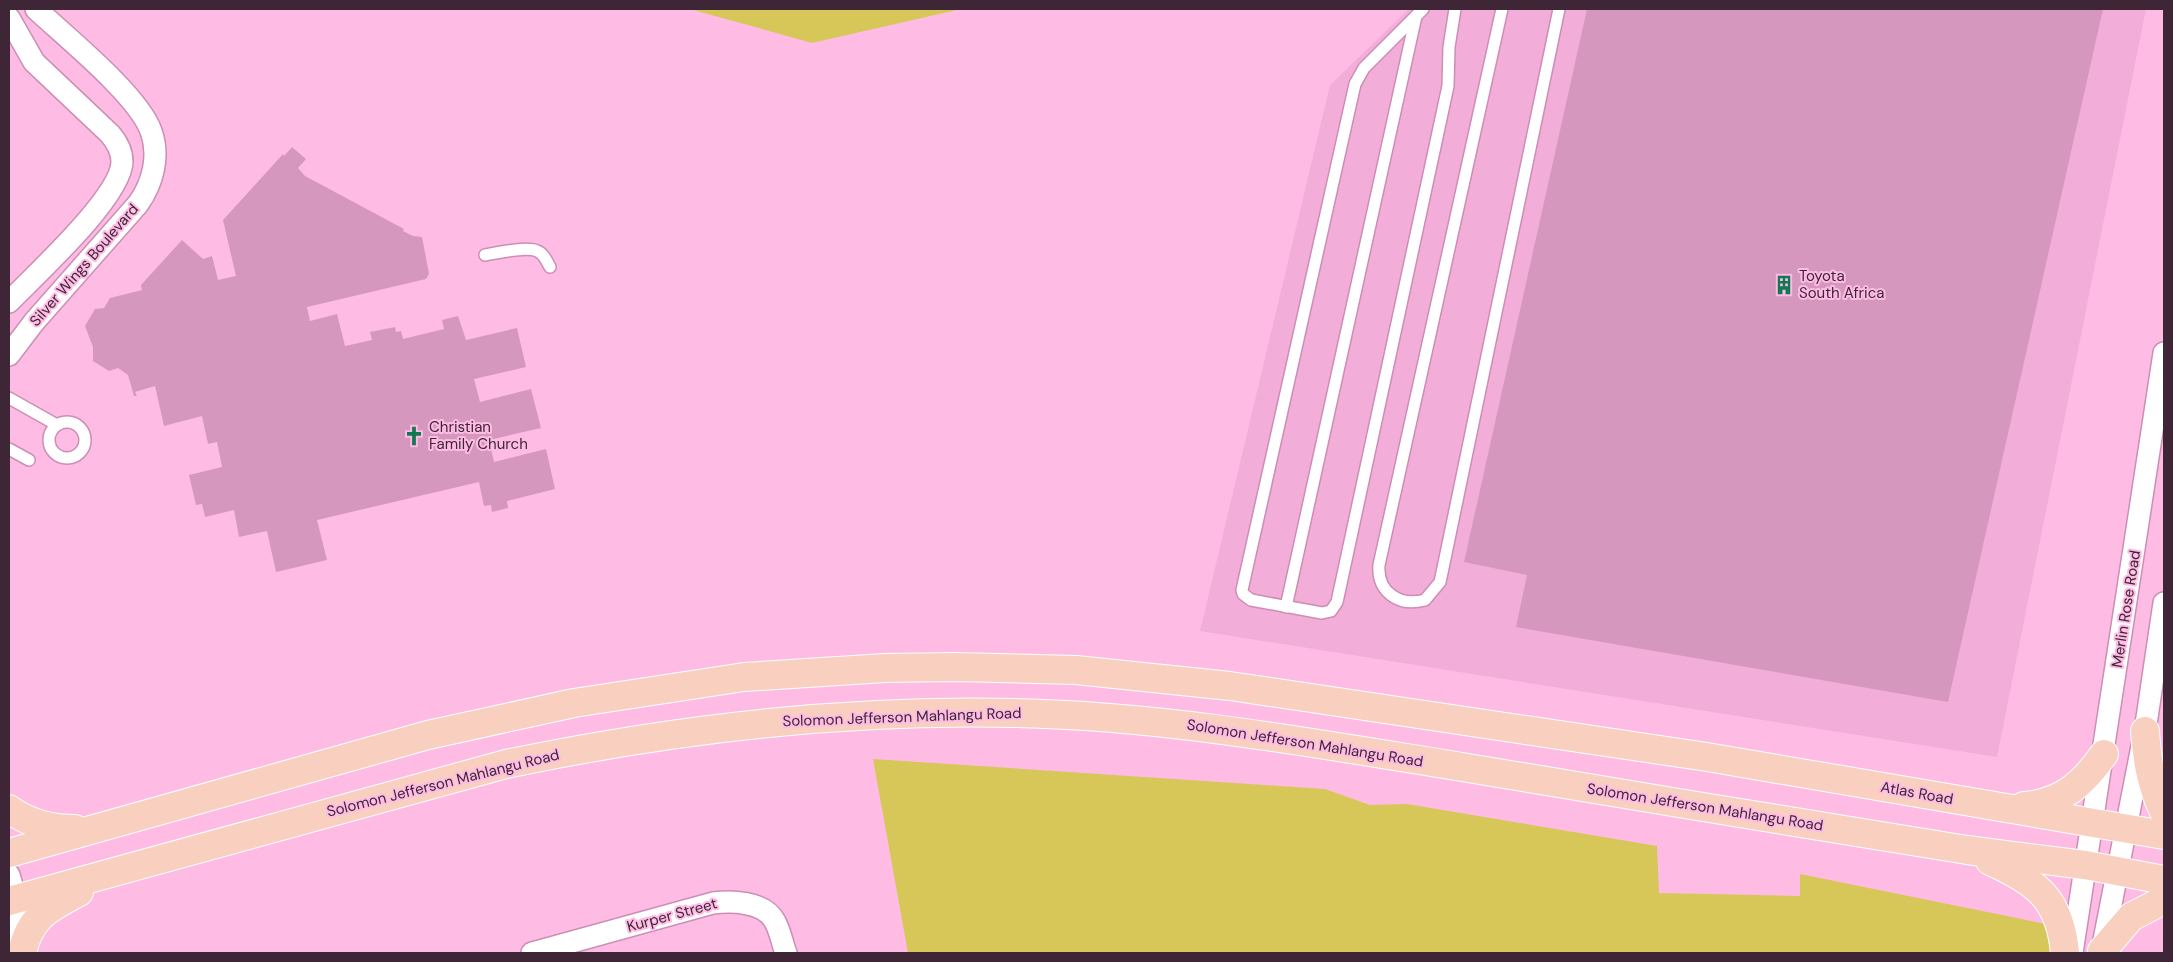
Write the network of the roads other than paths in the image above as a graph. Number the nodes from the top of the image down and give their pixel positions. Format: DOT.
graph roads {
  1 [pos="36,9"];
  2 [pos="1456,9"];
  3 [pos="1502,9"];
  4 [pos="1559,9"];
  5 [pos="1419,12"];
  6 [pos="9,18"];
  7 [pos="485,255"];
  8 [pos="550,266"];
  9 [pos="9,302"];
  10 [pos="2164,353"];
  11 [pos="9,355"];
  12 [pos="9,398"];
  13 [pos="57,425"];
  14 [pos="9,449"];
  15 [pos="29,460"];
  16 [pos="2164,603"];
  17 [pos="1286,607"];
  18 [pos="2145,731"];
  19 [pos="2104,754"];
  20 [pos="2006,808"];
  21 [pos="9,809"];
  22 [pos="2164,812"];
  23 [pos="2092,824"];
  24 [pos="2126,829"];
  25 [pos="87,830"];
  26 [pos="2164,836"];
  27 [pos="1967,850"];
  28 [pos="9,853"];
  29 [pos="2085,865"];
  30 [pos="118,870"];
  31 [pos="2118,871"];
  32 [pos="2164,880"];
  33 [pos="11,892"];
  34 [pos="2164,900"];
  35 [pos="13,948"];
  36 [pos="2102,952"];
  37 [pos="532,953"];
  38 [pos="786,953"];
  39 [pos="2065,953"];
  40 [pos="2072,953"];
  1 -- 11 [label="street, Silver Wings Boulevard"];
  2 -- 17 [label="lane"];
  3 -- 4 [label="lane"];
  5 -- 17 [label="lane"];
  5 -- 17 [label="lane"];
  6 -- 9 [label="street, Silver Wings Boulevard"];
  7 -- 8 [label="lane"];
  10 -- 19 [label="street, Merlin Rose Road"];
  12 -- 13 [label="lane"];
  14 -- 15 [label="lane"];
  16 -- 18 [label="street"];
  18 -- 22 [label="main road"];
  18 -- 24 [label="street"];
  19 -- 20 [label="main road"];
  19 -- 23 [label="street, Merlin Rose Road"];
  20 -- 23 [label="main road, Atlas Road"];
  20 -- 25 [label="main road, Atlas Road"];
  21 -- 25 [label="main road"];
  23 -- 24 [label="main road, Atlas Road"];
  23 -- 29 [label="street, Merlin Rose Road"];
  24 -- 26 [label="main road"];
  24 -- 31 [label="street"];
  25 -- 28 [label="main road"];
  27 -- 29 [label="main road, Solomon Jefferson Mahlangu Road"];
  27 -- 30 [label="main road, Solomon Jefferson Mahlangu Road"];
  27 -- 39 [label="main road"];
  29 -- 31 [label="main road, Solomon Jefferson Mahlangu Road"];
  29 -- 40 [label="street, Merlin Rose Road"];
  30 -- 33 [label="main road, Solomon Jefferson Mahlangu Road"];
  30 -- 35 [label="main road"];
  31 -- 32 [label="main road, Solomon Jefferson Mahlangu Road"];
  31 -- 36 [label="street"];
  33 -- 35 [label="street"];
  34 -- 36 [label="main road"];
  37 -- 38 [label="street, Kurper Street"];
}
